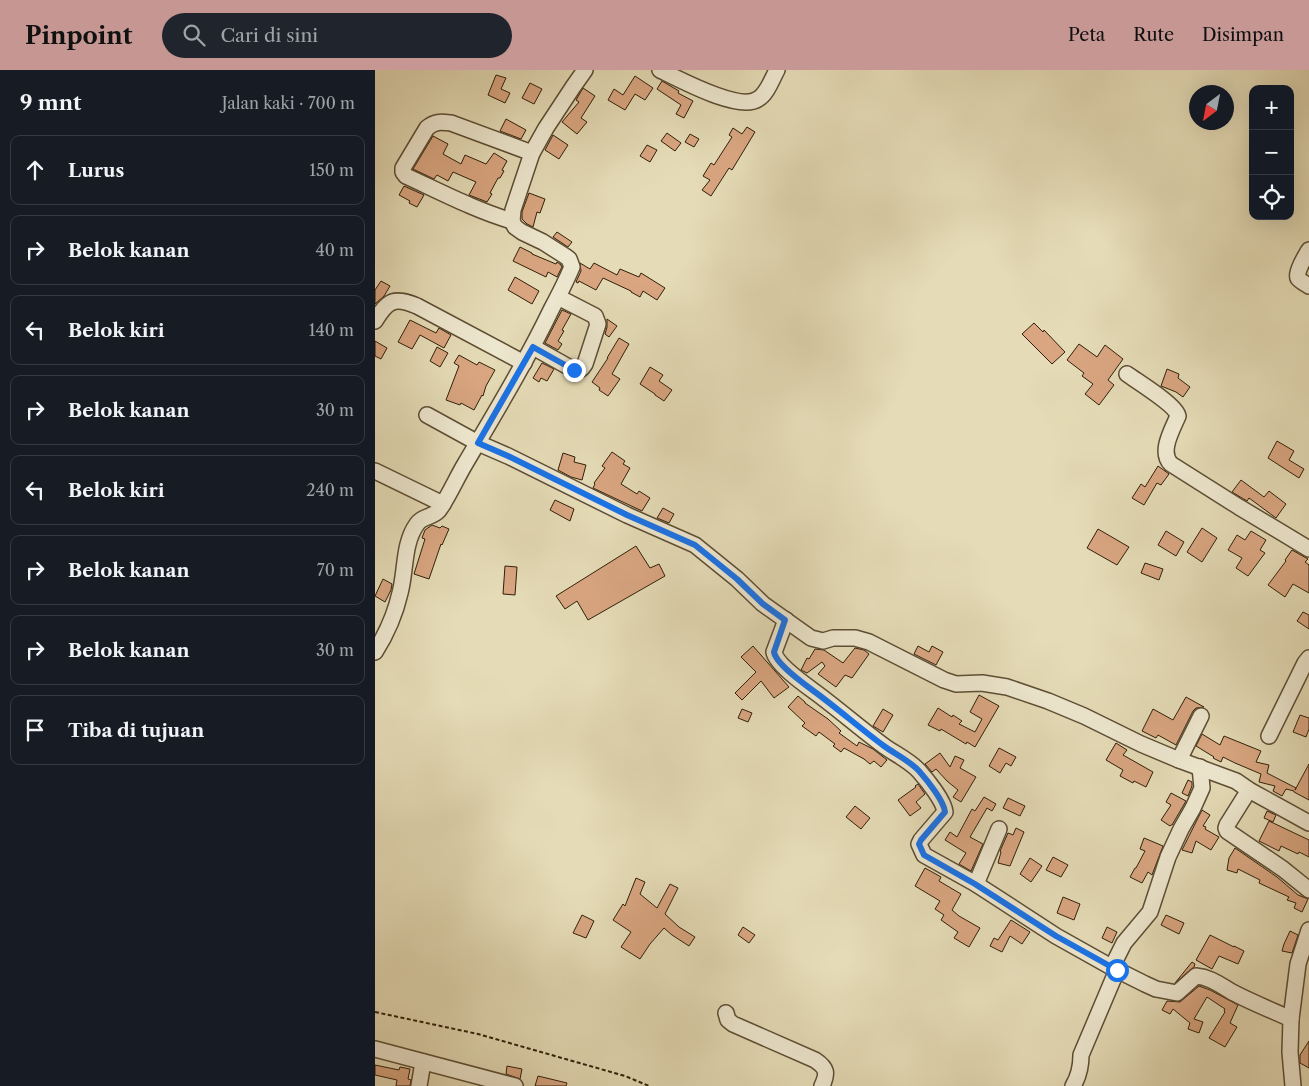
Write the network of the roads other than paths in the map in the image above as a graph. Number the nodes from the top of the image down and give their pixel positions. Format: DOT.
graph roads {
  1 [pos="585,70"];
  2 [pos="660,70"];
  3 [pos="777,70"];
  4 [pos="532,154"];
  5 [pos="512,221"];
  6 [pos="1309,250"];
  7 [pos="1309,286"];
  8 [pos="557,297"];
  9 [pos="375,321"];
  10 [pos="533,347"];
  11 [pos="524,364"];
  12 [pos="1127,374"];
  13 [pos="427,415"];
  14 [pos="478,443"];
  15 [pos="375,471"];
  16 [pos="443,504"];
  17 [pos="1309,549"];
  18 [pos="785,620"];
  19 [pos="375,652"];
  20 [pos="1309,658"];
  21 [pos="1201,716"];
  22 [pos="1269,736"];
  23 [pos="1179,760"];
  24 [pos="1201,767"];
  25 [pos="1249,790"];
  26 [pos="1309,823"];
  27 [pos="999,829"];
  28 [pos="975,884"];
  29 [pos="1309,890"];
  30 [pos="1309,930"];
  31 [pos="1114,968"];
  32 [pos="726,1013"];
  33 [pos="1291,1019"];
  34 [pos="375,1049"];
  35 [pos="423,1062"];
  36 [pos="419,1086"];
  37 [pos="515,1086"];
  38 [pos="822,1086"];
  39 [pos="1073,1086"];
  40 [pos="1293,1086"];
  1 -- 4 [label="street"];
  2 -- 3 [label="street"];
  4 -- 5 [label="street"];
  4 -- 5 [label="street"];
  5 -- 8 [label="street"];
  6 -- 7 [label="street"];
  8 -- 10 [label="street"];
  8 -- 10 [label="street"];
  9 -- 11 [label="street"];
  10 -- 11 [label="street"];
  11 -- 14 [label="street"];
  12 -- 17 [label="street"];
  13 -- 14 [label="street"];
  14 -- 16 [label="street"];
  14 -- 18 [label="street"];
  15 -- 16 [label="street"];
  16 -- 19 [label="street"];
  18 -- 23 [label="street"];
  18 -- 28 [label="street"];
  20 -- 22 [label="street"];
  21 -- 23 [label="street"];
  23 -- 24 [label="street"];
  24 -- 25 [label="street"];
  24 -- 31 [label="street"];
  25 -- 26 [label="street"];
  25 -- 29 [label="street"];
  27 -- 28 [label="street"];
  28 -- 31 [label="street"];
  30 -- 33 [label="street"];
  31 -- 33 [label="street"];
  31 -- 39 [label="street"];
  32 -- 38 [label="street"];
  33 -- 40 [label="street"];
  34 -- 35 [label="street"];
  35 -- 36 [label="street"];
  35 -- 37 [label="street"];
}
